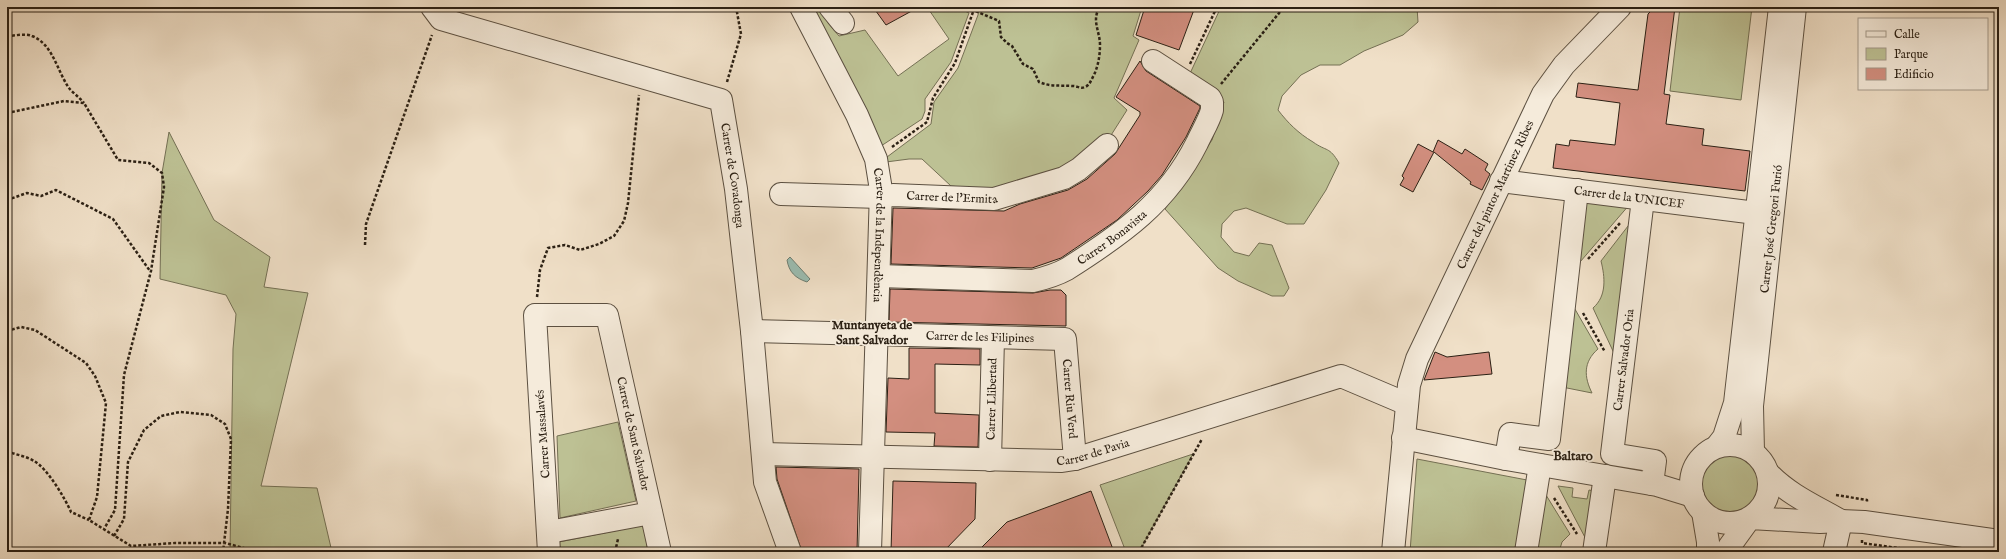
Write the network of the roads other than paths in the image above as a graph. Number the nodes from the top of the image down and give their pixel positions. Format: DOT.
graph roads {
  1 [pos="801,7"];
  2 [pos="1620,7"];
  3 [pos="1780,7"];
  4 [pos="1795,7"];
  5 [pos="437,13"];
  6 [pos="1153,61"];
  7 [pos="1107,145"];
  8 [pos="1501,181"];
  9 [pos="1577,190"];
  10 [pos="781,194"];
  11 [pos="880,197"];
  12 [pos="1643,199"];
  13 [pos="1756,213"];
  14 [pos="879,276"];
  15 [pos="535,315"];
  16 [pos="752,331"];
  17 [pos="877,335"];
  18 [pos="993,338"];
  19 [pos="1065,339"];
  20 [pos="1407,404"];
  21 [pos="1403,438"];
  22 [pos="1717,446"];
  23 [pos="1753,452"];
  24 [pos="763,454"];
  25 [pos="873,457"];
  26 [pos="1076,459"];
  27 [pos="1506,459"];
  28 [pos="990,460"];
  29 [pos="1540,465"];
  30 [pos="1693,471"];
  31 [pos="1768,473"];
  32 [pos="1605,476"];
  33 [pos="1654,484"];
  34 [pos="1698,504"];
  35 [pos="651,513"];
  36 [pos="1750,518"];
  37 [pos="1830,521"];
  38 [pos="1999,541"];
  39 [pos="549,542"];
  40 [pos="660,552"];
  41 [pos="790,552"];
  42 [pos="870,552"];
  43 [pos="1393,552"];
  44 [pos="1526,552"];
  45 [pos="1594,552"];
  46 [pos="1708,552"];
  47 [pos="1727,552"];
  48 [pos="1834,552"];
  1 -- 11 [label="street, Carrer de la Independència"];
  2 -- 8 [label="street, Carrer del pintor Martinez Ribes"];
  3 -- 13 [label="street, Carrer José Gregori Furió"];
  4 -- 23 [label="street, Carrer José Gregori Furió"];
  5 -- 16 [label="street, Carrer de Covadonga"];
  6 -- 14 [label="street, Carrer Bonavista"];
  7 -- 11 [label="street, Carrer de l'Ermita"];
  8 -- 9 [label="street, Carrer de la UNICEF"];
  8 -- 20 [label="street, Carrer del pintor Martinez Ribes"];
  9 -- 12 [label="street, Carrer de la UNICEF"];
  9 -- 27 [label="street"];
  10 -- 11 [label="street, Carrer de l'Ermita"];
  11 -- 14 [label="street, Carrer de la Independència"];
  12 -- 13 [label="street, Carrer de la UNICEF"];
  12 -- 33 [label="street, Carrer Salvador Oria"];
  13 -- 22 [label="street, Carrer José Gregori Furió"];
  14 -- 17 [label="street, Carrer de la Independència"];
  15 -- 35 [label="street, Carrer de Sant Salvador"];
  15 -- 39 [label="street, Carrer Massalavés"];
  16 -- 17 [label="street, Carrer de les Filipines"];
  16 -- 24 [label="street, Carrer de Covadonga"];
  17 -- 18 [label="street, Carrer de les Filipines"];
  17 -- 25 [label="street, Carrer de la Independència"];
  18 -- 19 [label="street, Carrer de les Filipines"];
  18 -- 28 [label="street, Carrer Llibertad"];
  19 -- 26 [label="street, Carrer Riu Verd"];
  20 -- 21 [label="street, Carrer del pintor Martinez Ribes"];
  20 -- 26 [label="street, Carrer de Pavia"];
  21 -- 27 [label="street"];
  21 -- 43 [label="street, Carrer del pintor Martinez Ribes"];
  22 -- 23 [label="street"];
  22 -- 30 [label="street"];
  23 -- 31 [label="street"];
  24 -- 25 [label="street, Carrer de Pavia"];
  24 -- 41 [label="street, Carrer de Covadonga"];
  25 -- 28 [label="street, Carrer de Pavia"];
  25 -- 42 [label="street, Carrer de la Independència"];
  26 -- 28 [label="street, Carrer de Pavia"];
  27 -- 29 [label="street"];
  29 -- 32 [label="street"];
  29 -- 44 [label="street"];
  30 -- 33 [label="street"];
  30 -- 34 [label="street"];
  31 -- 36 [label="street"];
  31 -- 37 [label="street"];
  32 -- 33 [label="street"];
  32 -- 45 [label="street"];
  33 -- 34 [label="street"];
  34 -- 36 [label="street"];
  34 -- 46 [label="street"];
  35 -- 39 [label="street"];
  35 -- 40 [label="street, Carrer de Sant Salvador"];
  36 -- 37 [label="street"];
  36 -- 47 [label="street"];
  37 -- 38 [label="street"];
  37 -- 48 [label="street"];
}
